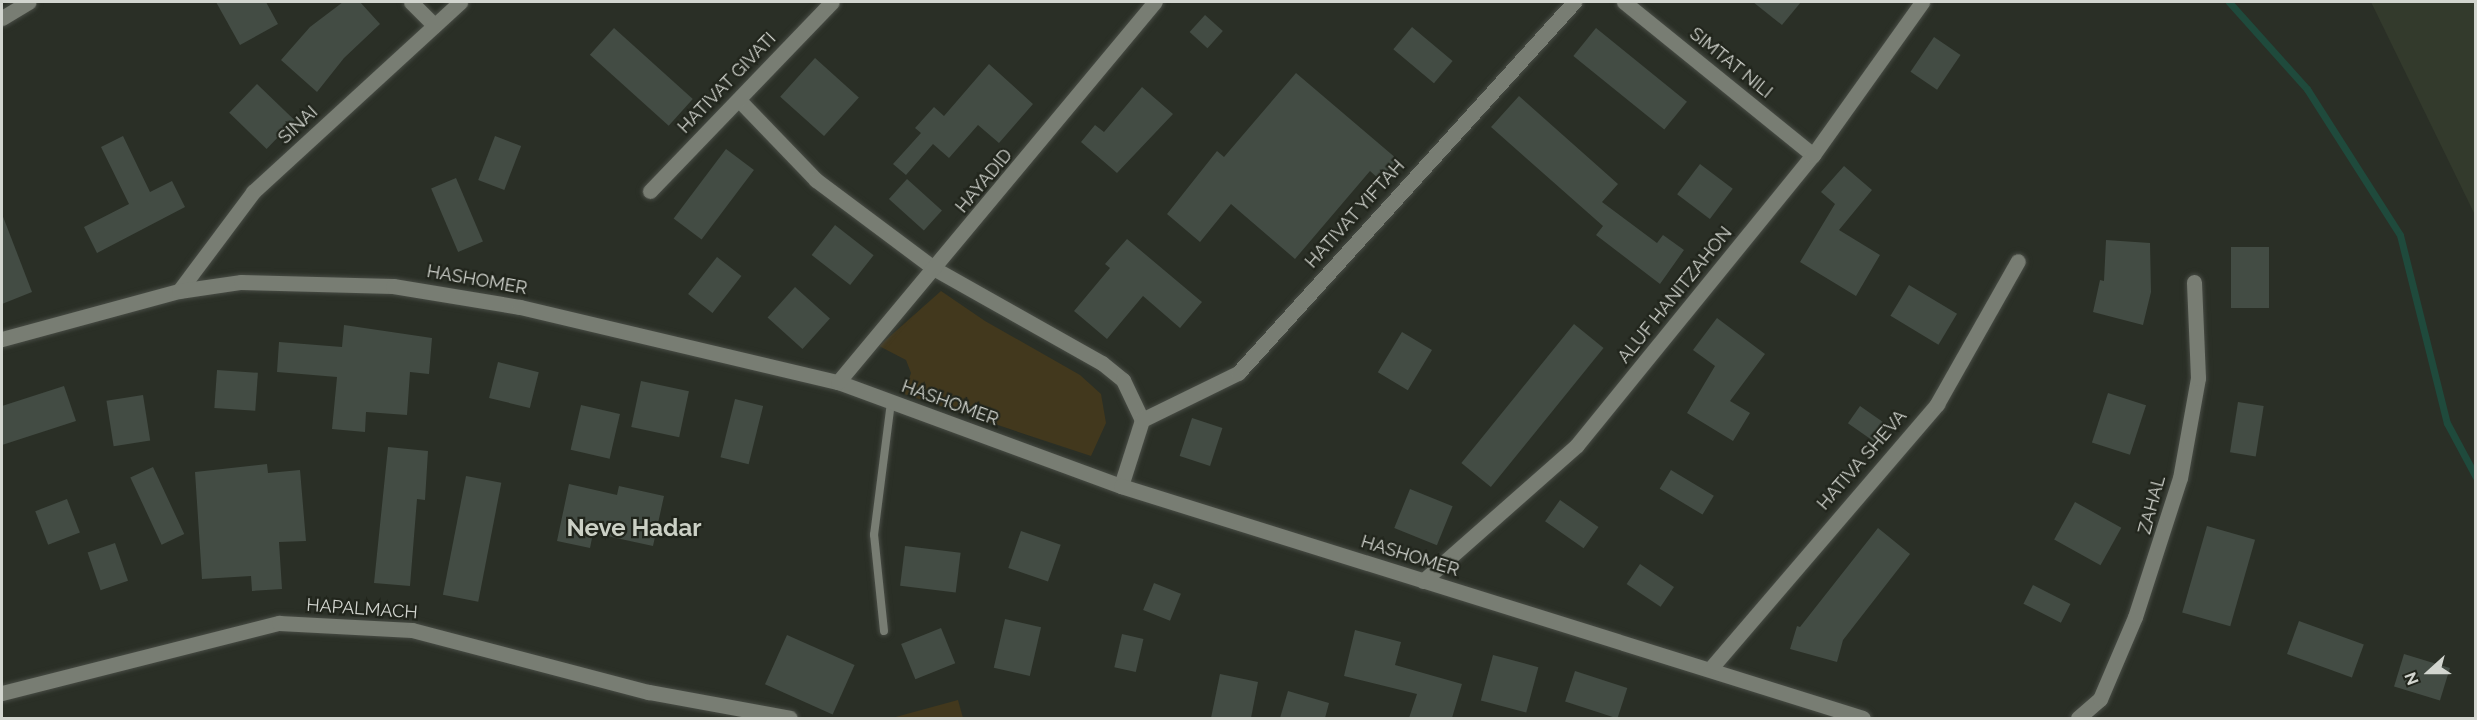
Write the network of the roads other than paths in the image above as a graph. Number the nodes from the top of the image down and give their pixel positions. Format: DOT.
graph roads {
  1 [pos="29,2"];
  2 [pos="411,2"];
  3 [pos="460,2"];
  4 [pos="832,2"];
  5 [pos="1155,2"];
  6 [pos="1574,2"];
  7 [pos="1624,2"];
  8 [pos="1922,2"];
  9 [pos="2,18"];
  10 [pos="434,25"];
  11 [pos="740,100"];
  12 [pos="1813,155"];
  13 [pos="650,191"];
  14 [pos="2018,261"];
  15 [pos="935,269"];
  16 [pos="2194,282"];
  17 [pos="179,291"];
  18 [pos="2,339"];
  19 [pos="838,382"];
  20 [pos="891,402"];
  21 [pos="1142,420"];
  22 [pos="1121,486"];
  23 [pos="1423,581"];
  24 [pos="884,632"];
  25 [pos="1712,668"];
  26 [pos="2,693"];
  27 [pos="790,718"];
  28 [pos="1863,718"];
  29 [pos="2079,718"];
  1 -- 9 [label="street"];
  2 -- 10 [label="street"];
  3 -- 10 [label="street, SINAI"];
  4 -- 11 [label="street, HATIVAT GIVATI"];
  5 -- 15 [label="street, HAYADID"];
  6 -- 21 [label="street, HATIVAT YIFTAH"];
  7 -- 12 [label="street, SIMTAT NILI"];
  8 -- 12 [label="street, ALUF HANITZAHON"];
  10 -- 17 [label="street, SINAI"];
  11 -- 13 [label="street, HATIVAT GIVATI"];
  11 -- 15 [label="street"];
  12 -- 23 [label="street, ALUF HANITZAHON"];
  14 -- 25 [label="street, HATIVA SHEVA"];
  15 -- 19 [label="street, HAYADID"];
  15 -- 21 [label="street"];
  16 -- 29 [label="street, ZAHAL"];
  17 -- 18 [label="street, HASHOMER"];
  17 -- 19 [label="street, HASHOMER"];
  19 -- 20 [label="street, HASHOMER"];
  20 -- 22 [label="street, HASHOMER"];
  20 -- 24 [label="lane"];
  21 -- 22 [label="street"];
  22 -- 23 [label="street, HASHOMER"];
  23 -- 25 [label="street, HASHOMER"];
  25 -- 28 [label="street, HASHOMER"];
  26 -- 27 [label="street, HAPALMACH"];
}
